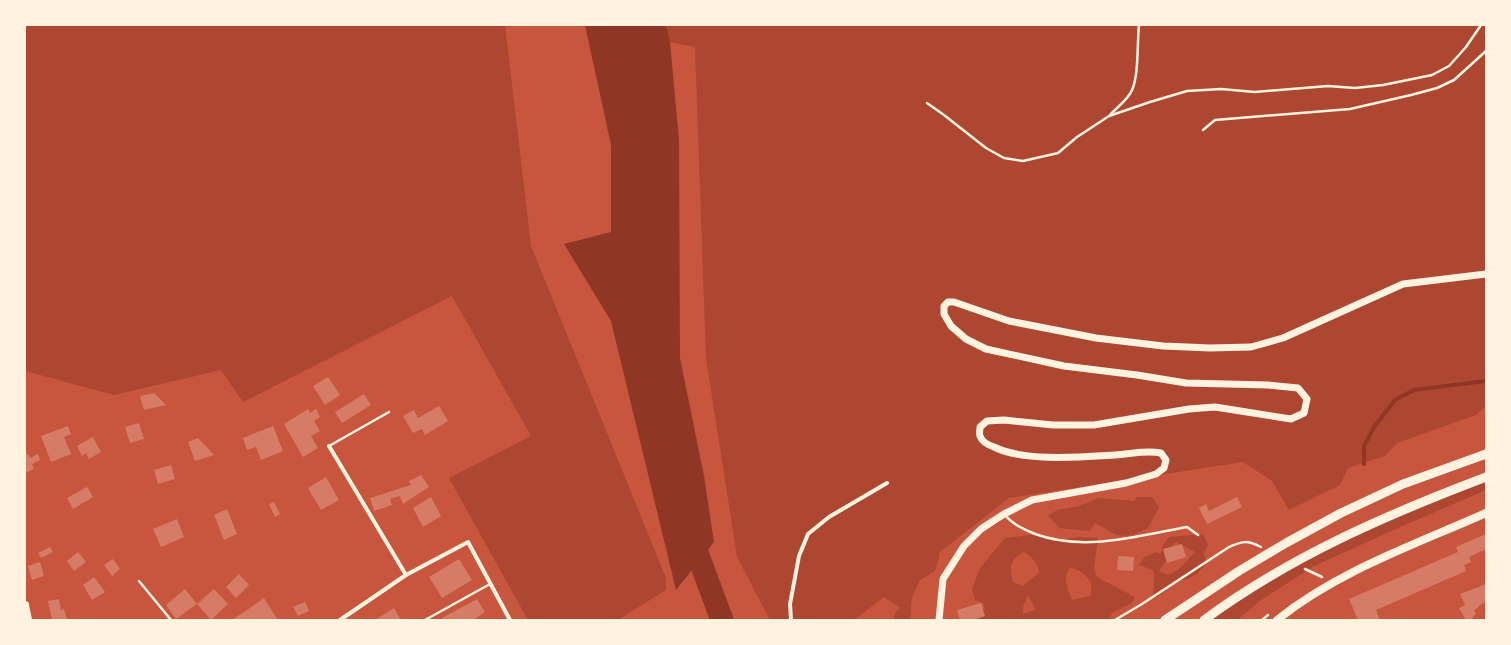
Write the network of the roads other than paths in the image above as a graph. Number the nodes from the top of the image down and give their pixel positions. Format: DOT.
graph roads {
  1 [pos="1486,274"];
  2 [pos="389,412"];
  3 [pos="329,446"];
  4 [pos="1486,454"];
  5 [pos="1486,477"];
  6 [pos="887,484"];
  7 [pos="1486,513"];
  8 [pos="1004,514"];
  9 [pos="1198,535"];
  10 [pos="406,575"];
  11 [pos="139,581"];
  12 [pos="490,584"];
  13 [pos="25,605"];
  14 [pos="28,620"];
  15 [pos="171,620"];
  16 [pos="340,620"];
  17 [pos="425,620"];
  18 [pos="510,620"];
  19 [pos="791,620"];
  20 [pos="939,620"];
  21 [pos="1165,620"];
  22 [pos="1204,620"];
  23 [pos="1277,620"];
  1 -- 8 [label="main road"];
  2 -- 3 [label="lane"];
  3 -- 10 [label="street"];
  4 -- 21 [label="highway"];
  5 -- 22 [label="highway"];
  6 -- 19 [label="street"];
  7 -- 23 [label="main road"];
  8 -- 9 [label="lane"];
  8 -- 20 [label="main road"];
  10 -- 12 [label="street"];
  10 -- 16 [label="street"];
  11 -- 15 [label="lane"];
  12 -- 17 [label="lane"];
  12 -- 18 [label="street"];
  13 -- 14 [label="main road"];
}
